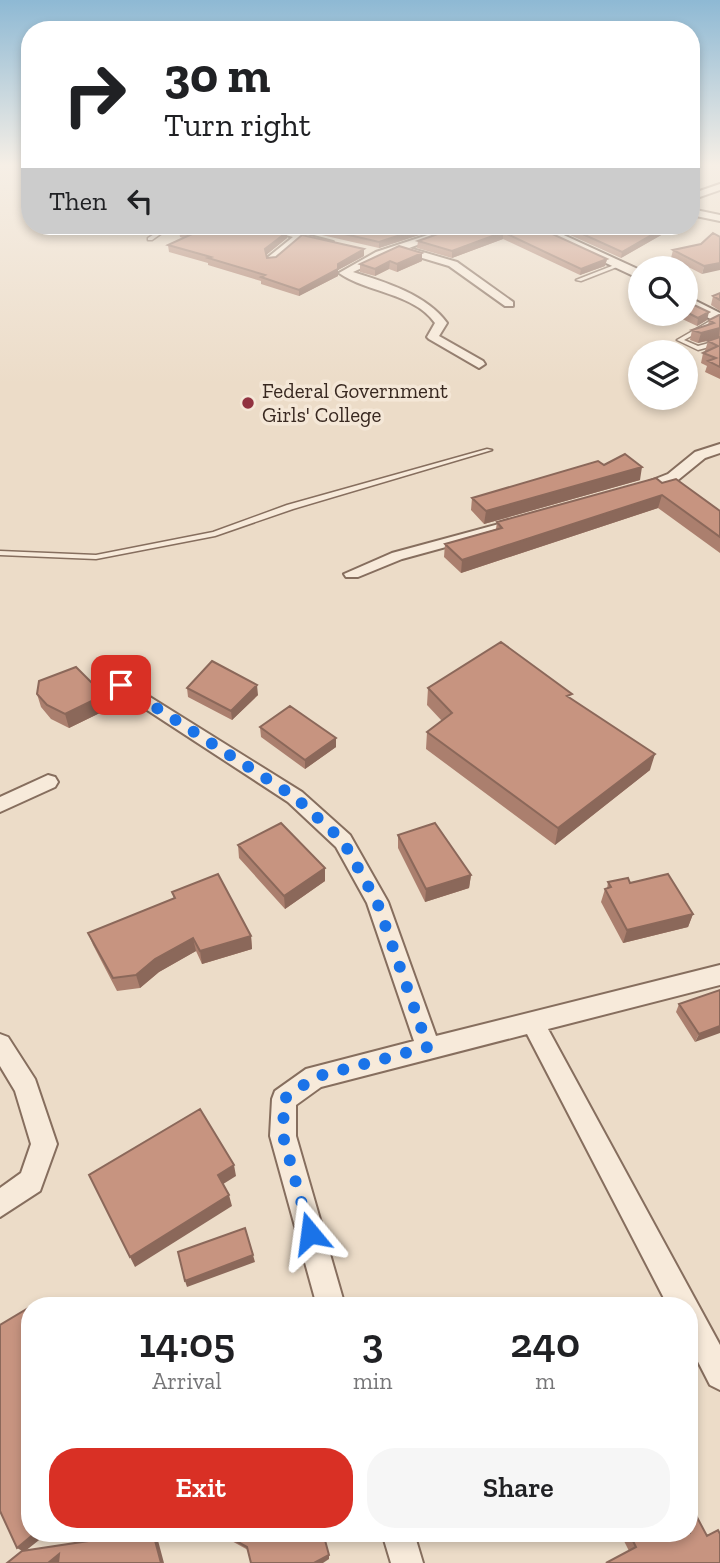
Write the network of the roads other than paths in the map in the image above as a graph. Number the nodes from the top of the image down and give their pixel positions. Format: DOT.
graph roads {
  1 [pos="304,239"];
  2 [pos="323,239"];
  3 [pos="425,239"];
  4 [pos="562,239"];
  5 [pos="345,246"];
  6 [pos="400,247"];
  7 [pos="271,260"];
  8 [pos="619,265"];
  9 [pos="628,269"];
  10 [pos="579,280"];
  11 [pos="509,304"];
  12 [pos="698,306"];
  13 [pos="720,318"];
  14 [pos="698,330"];
  15 [pos="720,341"];
  16 [pos="479,365"];
  17 [pos="720,449"];
  18 [pos="489,450"];
  19 [pos="622,493"];
  20 [pos="540,516"];
  21 [pos="0,553"];
  22 [pos="352,574"];
  23 [pos="121,685"];
  24 [pos="48,782"];
  25 [pos="0,805"];
  26 [pos="720,975"];
  27 [pos="533,1023"];
  28 [pos="0,1045"];
  29 [pos="428,1047"];
  30 [pos="0,1204"];
  31 [pos="328,1297"];
  32 [pos="678,1297"];
  33 [pos="698,1332"];
  34 [pos="720,1375"];
  35 [pos="401,1542"];
  36 [pos="407,1563"];
  1 -- 7 [label="street"];
  2 -- 5 [label="street"];
  3 -- 6 [label="street"];
  4 -- 8 [label="street"];
  6 -- 11 [label="street"];
  6 -- 16 [label="street"];
  8 -- 9 [label="street"];
  8 -- 10 [label="lane"];
  12 -- 13 [label="street"];
  13 -- 14 [label="lane"];
  14 -- 15 [label="lane"];
  14 -- 15 [label="lane"];
  17 -- 19 [label="street"];
  18 -- 21 [label="lane"];
  20 -- 22 [label="street"];
  23 -- 29 [label="street"];
  24 -- 25 [label="street"];
  26 -- 27 [label="street"];
  27 -- 29 [label="street"];
  27 -- 32 [label="street"];
  28 -- 30 [label="street"];
  29 -- 31 [label="street"];
  33 -- 34 [label="street"];
  35 -- 36 [label="street"];
}
